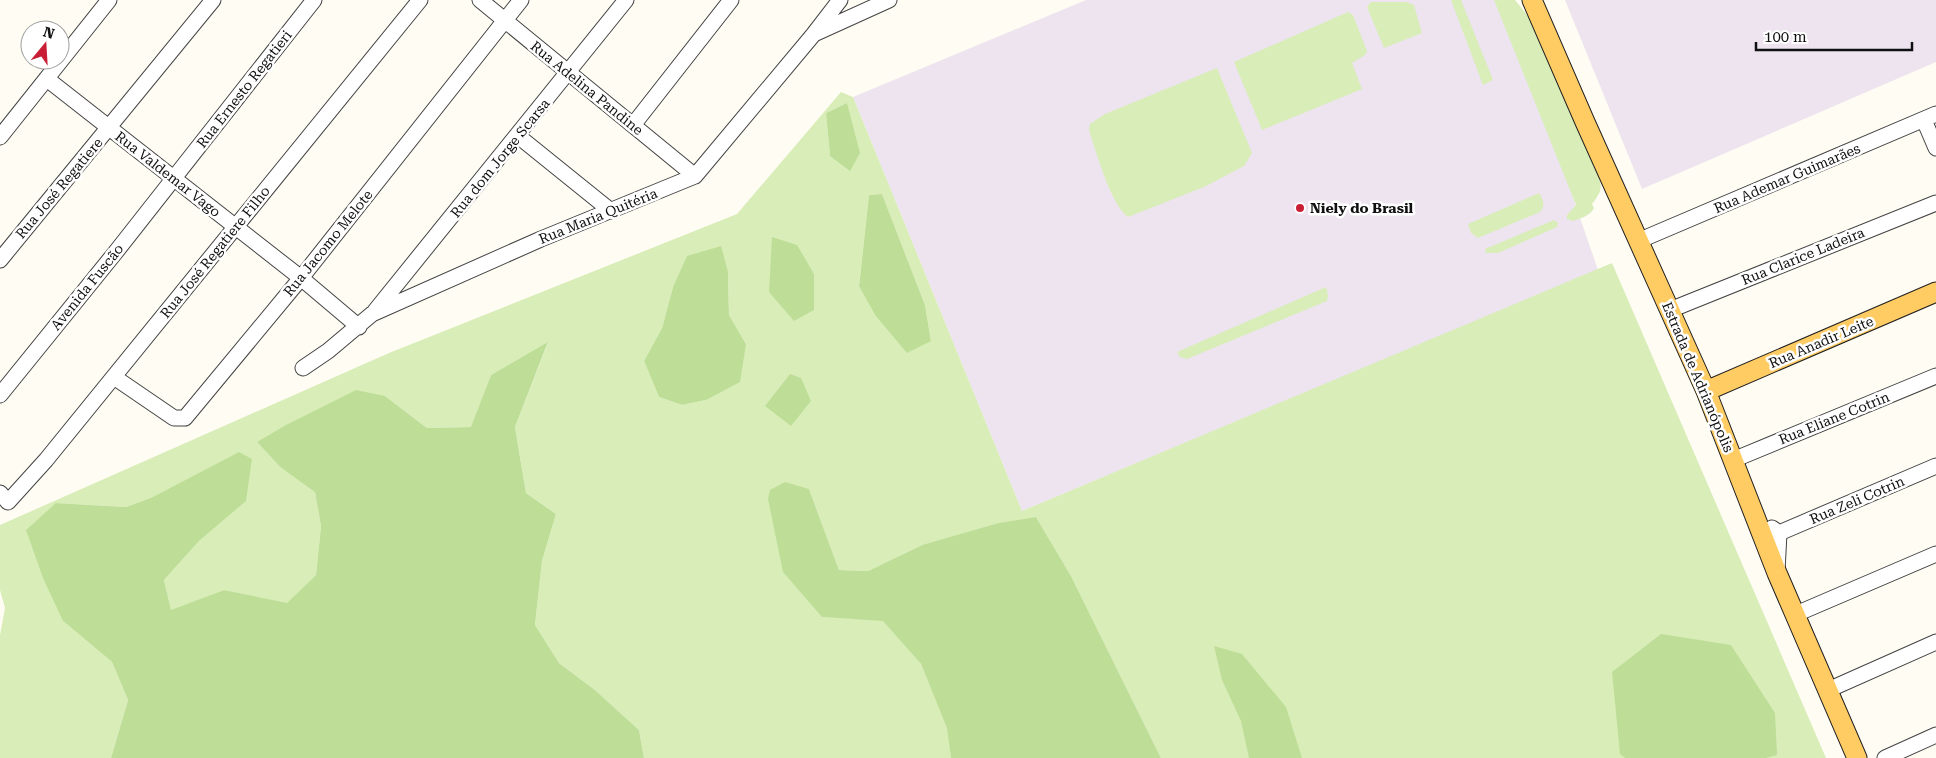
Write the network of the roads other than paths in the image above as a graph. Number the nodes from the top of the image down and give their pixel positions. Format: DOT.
graph roads {
  1 [pos="212,0"];
  2 [pos="314,0"];
  3 [pos="420,0"];
  4 [pos="480,0"];
  5 [pos="522,0"];
  6 [pos="626,0"];
  7 [pos="731,0"];
  8 [pos="840,0"];
  9 [pos="889,0"];
  10 [pos="1532,0"];
  11 [pos="103,2"];
  12 [pos="505,20"];
  13 [pos="813,35"];
  14 [pos="569,73"];
  15 [pos="47,79"];
  16 [pos="1930,117"];
  17 [pos="633,125"];
  18 [pos="109,128"];
  19 [pos="518,136"];
  20 [pos="0,137"];
  21 [pos="1936,148"];
  22 [pos="695,176"];
  23 [pos="174,178"];
  24 [pos="1936,203"];
  25 [pos="611,211"];
  26 [pos="235,226"];
  27 [pos="1638,241"];
  28 [pos="0,260"];
  29 [pos="301,278"];
  30 [pos="1936,292"];
  31 [pos="1670,310"];
  32 [pos="372,314"];
  33 [pos="359,327"];
  34 [pos="303,368"];
  35 [pos="1936,376"];
  36 [pos="114,377"];
  37 [pos="1706,391"];
  38 [pos="0,395"];
  39 [pos="1733,460"];
  40 [pos="1936,466"];
  41 [pos="4,497"];
  42 [pos="1755,517"];
  43 [pos="1779,533"];
  44 [pos="1936,554"];
  45 [pos="1777,573"];
  46 [pos="1796,614"];
  47 [pos="1936,642"];
  48 [pos="1828,690"];
  49 [pos="1936,736"];
  50 [pos="1857,758"];
  51 [pos="1885,758"];
  1 -- 18 [label="street, Rua José Regatiere"];
  2 -- 23 [label="street, Rua Ernesto Regatieri"];
  3 -- 26 [label="street, Rua José Regatiere Filho"];
  4 -- 12 [label="street, Rua Adelina Pandine"];
  5 -- 12 [label="street, Rua Jacomo Melote"];
  6 -- 14 [label="street, Rua dom Jorge Scarsa"];
  7 -- 17 [label="street"];
  8 -- 13 [label="street, Rua Maria Quitéria"];
  9 -- 13 [label="street"];
  10 -- 27 [label="main road, Estrada de Adrianópolis"];
  11 -- 15 [label="street"];
  12 -- 14 [label="street, Rua Adelina Pandine"];
  12 -- 29 [label="street, Rua Jacomo Melote"];
  13 -- 22 [label="street, Rua Maria Quitéria"];
  14 -- 17 [label="street, Rua Adelina Pandine"];
  14 -- 19 [label="street, Rua dom Jorge Scarsa"];
  15 -- 18 [label="street, Rua Valdemar Vago"];
  15 -- 20 [label="street"];
  16 -- 21 [label="street"];
  16 -- 27 [label="street, Rua Ademar Guimarães"];
  17 -- 22 [label="street, Rua Adelina Pandine"];
  18 -- 23 [label="street, Rua Valdemar Vago"];
  18 -- 28 [label="street, Rua José Regatiere"];
  19 -- 25 [label="street"];
  19 -- 32 [label="street, Rua dom Jorge Scarsa"];
  22 -- 25 [label="street, Rua Maria Quitéria"];
  23 -- 26 [label="street, Rua Valdemar Vago"];
  23 -- 38 [label="street, Avenida Fuscão"];
  24 -- 31 [label="street, Rua Clarice Ladeira"];
  25 -- 32 [label="street, Rua Maria Quitéria"];
  26 -- 29 [label="street, Rua Valdemar Vago"];
  26 -- 36 [label="street, Rua José Regatiere Filho"];
  27 -- 31 [label="main road, Estrada de Adrianópolis"];
  29 -- 33 [label="street, Rua Valdemar Vago"];
  29 -- 36 [label="street, Rua Jacomo Melote"];
  30 -- 37 [label="main road, Rua Anadir Leite"];
  31 -- 37 [label="main road, Estrada de Adrianópolis"];
  32 -- 33 [label="street, Rua Maria Quitéria"];
  33 -- 34 [label="street, Rua Maria Quitéria"];
  35 -- 39 [label="street, Rua Eliane Cotrin"];
  36 -- 41 [label="street, Rua José Regatiere Filho"];
  37 -- 39 [label="main road, Estrada de Adrianópolis"];
  39 -- 42 [label="main road, Estrada de Adrianópolis"];
  40 -- 43 [label="street, Rua Zeli Cotrin"];
  42 -- 43 [label="street"];
  42 -- 45 [label="main road, Estrada de Adrianópolis"];
  43 -- 45 [label="street"];
  44 -- 46 [label="street"];
  45 -- 46 [label="main road, Estrada de Adrianópolis"];
  46 -- 48 [label="main road, Estrada de Adrianópolis"];
  47 -- 48 [label="street"];
  48 -- 50 [label="main road, Estrada de Adrianópolis"];
  49 -- 51 [label="street"];
}
